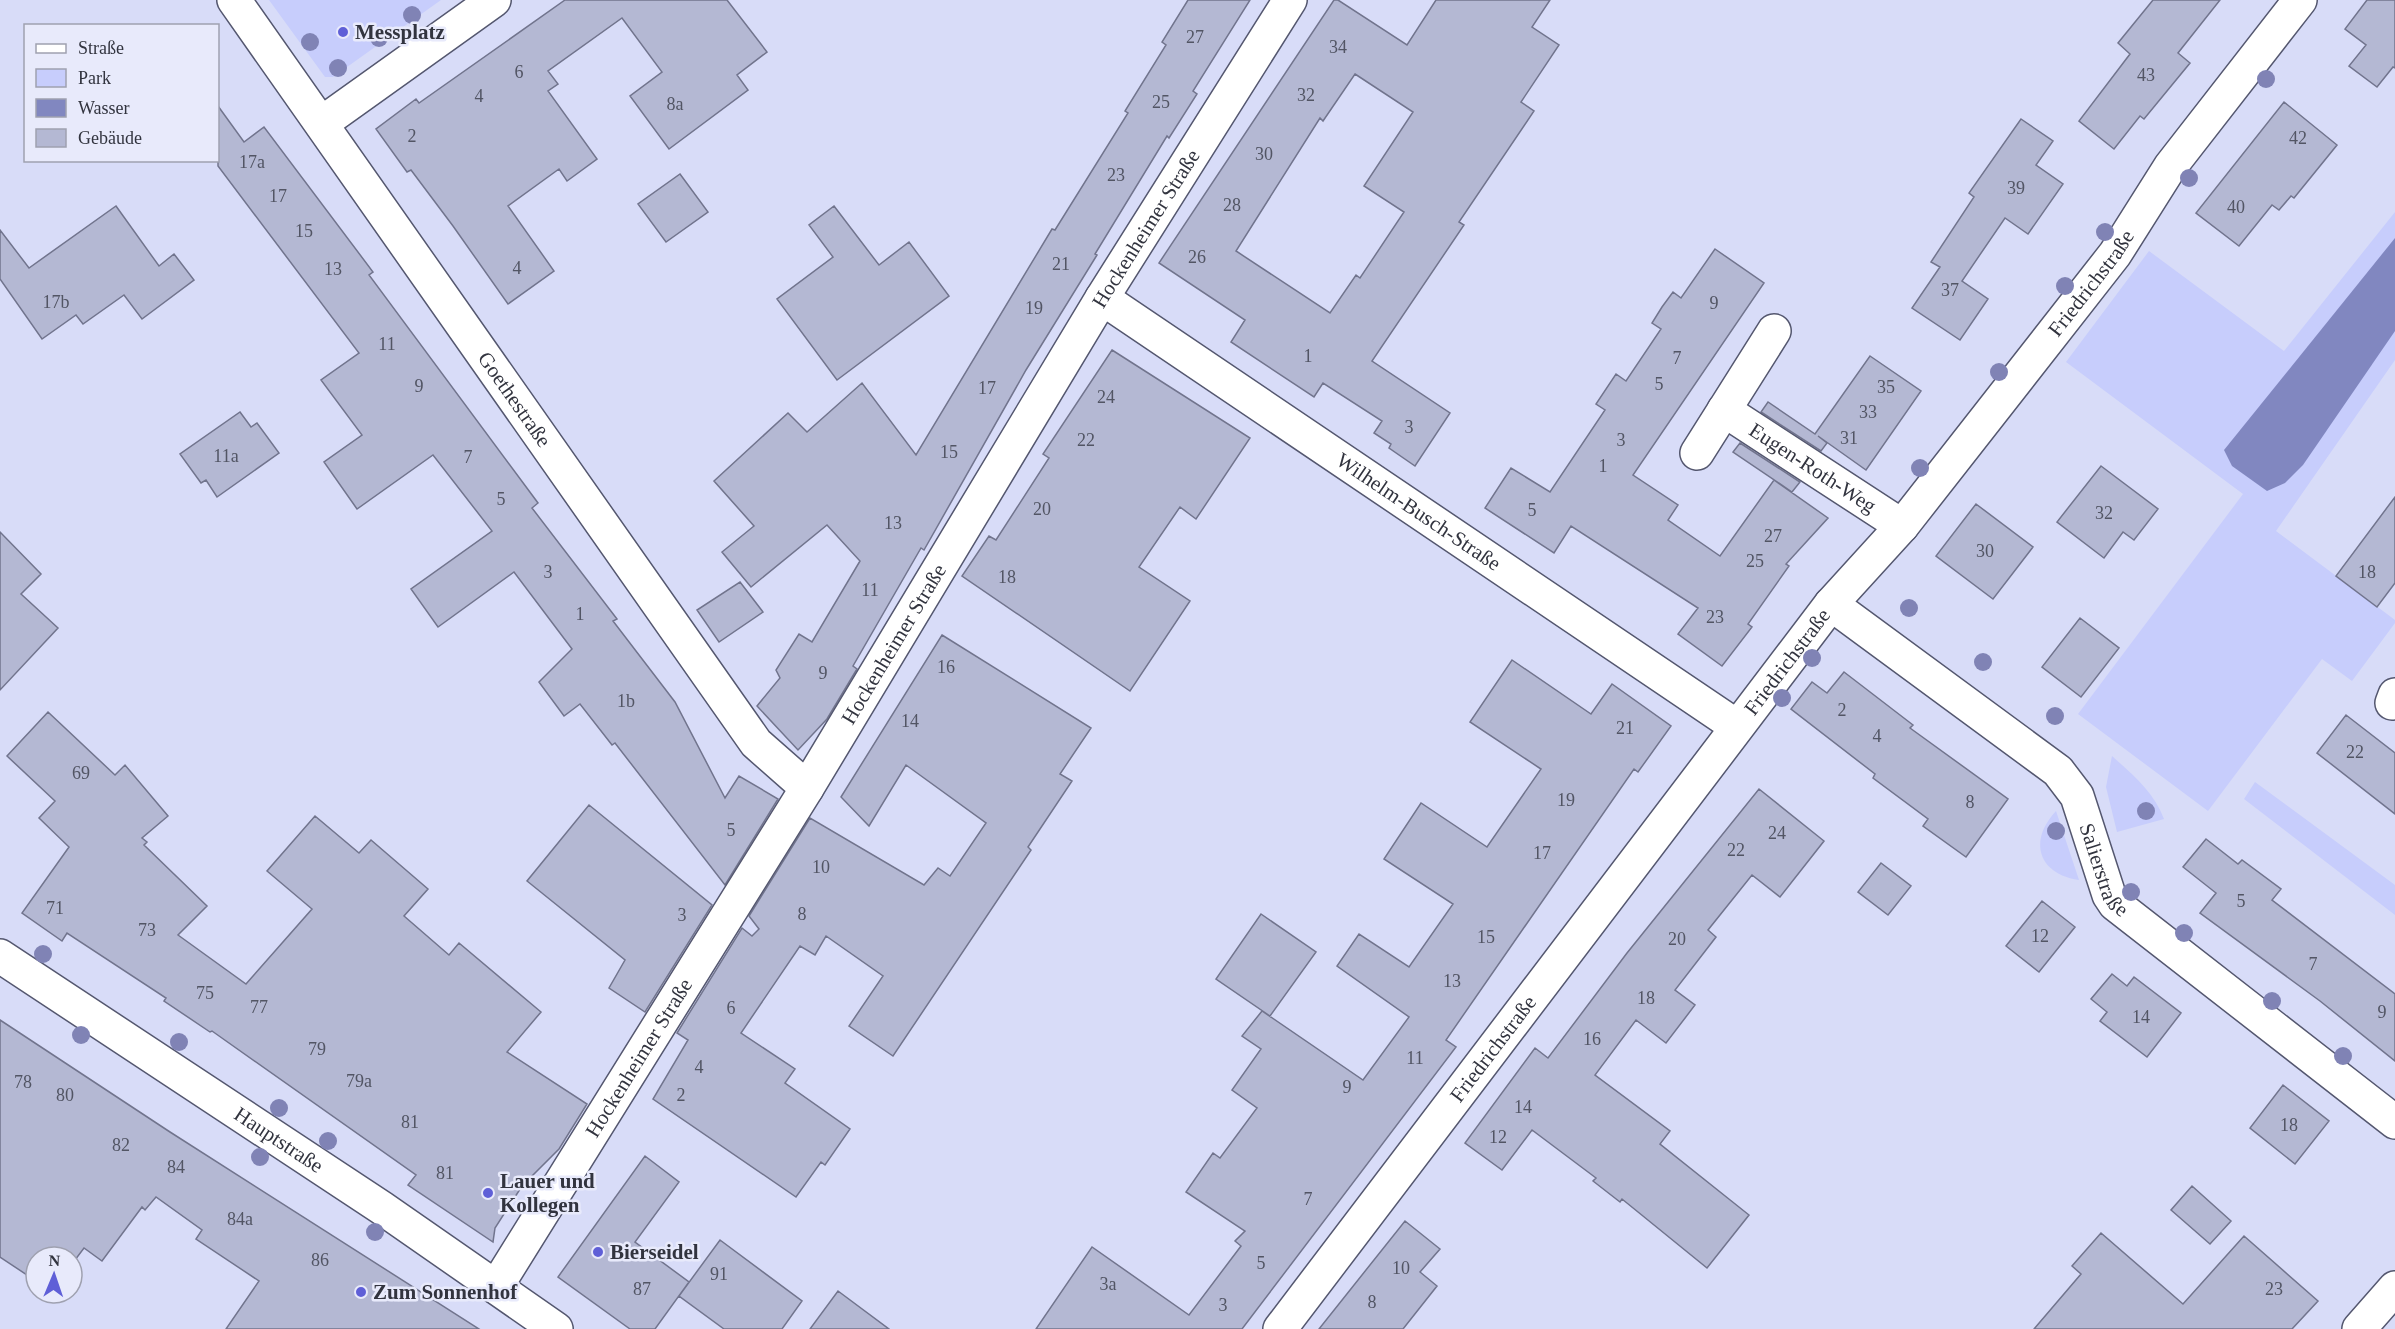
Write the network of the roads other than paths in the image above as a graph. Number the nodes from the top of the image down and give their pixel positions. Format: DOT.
graph roads {
  1 [pos="234,0"];
  2 [pos="494,0"];
  3 [pos="1290,0"];
  4 [pos="2300,0"];
  5 [pos="322,123"];
  6 [pos="1102,298"];
  7 [pos="1774,331"];
  8 [pos="1724,410"];
  9 [pos="1697,453"];
  10 [pos="1902,526"];
  11 [pos="1831,604"];
  12 [pos="1736,726"];
  13 [pos="807,788"];
  14 [pos="0,956"];
  15 [pos="2395,1122"];
  16 [pos="496,1287"];
  17 [pos="2395,1288"];
  18 [pos="556,1329"];
  19 [pos="1280,1329"];
  20 [pos="2359,1329"];
  1 -- 5 [label="street, Goethestraße"];
  2 -- 5 [label="street"];
  3 -- 6 [label="street, Hockenheimer Straße"];
  4 -- 10 [label="street, Friedrichstraße"];
  5 -- 13 [label="street, Goethestraße"];
  6 -- 12 [label="street, Wilhelm-Busch-Straße"];
  6 -- 13 [label="street, Hockenheimer Straße"];
  7 -- 8 [label="street"];
  8 -- 9 [label="street"];
  8 -- 10 [label="street, Eugen-Roth-Weg"];
  10 -- 11 [label="street, Friedrichstraße"];
  11 -- 12 [label="street, Friedrichstraße"];
  11 -- 15 [label="street, Salierstraße"];
  12 -- 19 [label="street, Friedrichstraße"];
  13 -- 16 [label="street, Hockenheimer Straße"];
  14 -- 16 [label="street, Hauptstraße"];
  16 -- 18 [label="street, Hauptstraße"];
  17 -- 20 [label="street"];
}
